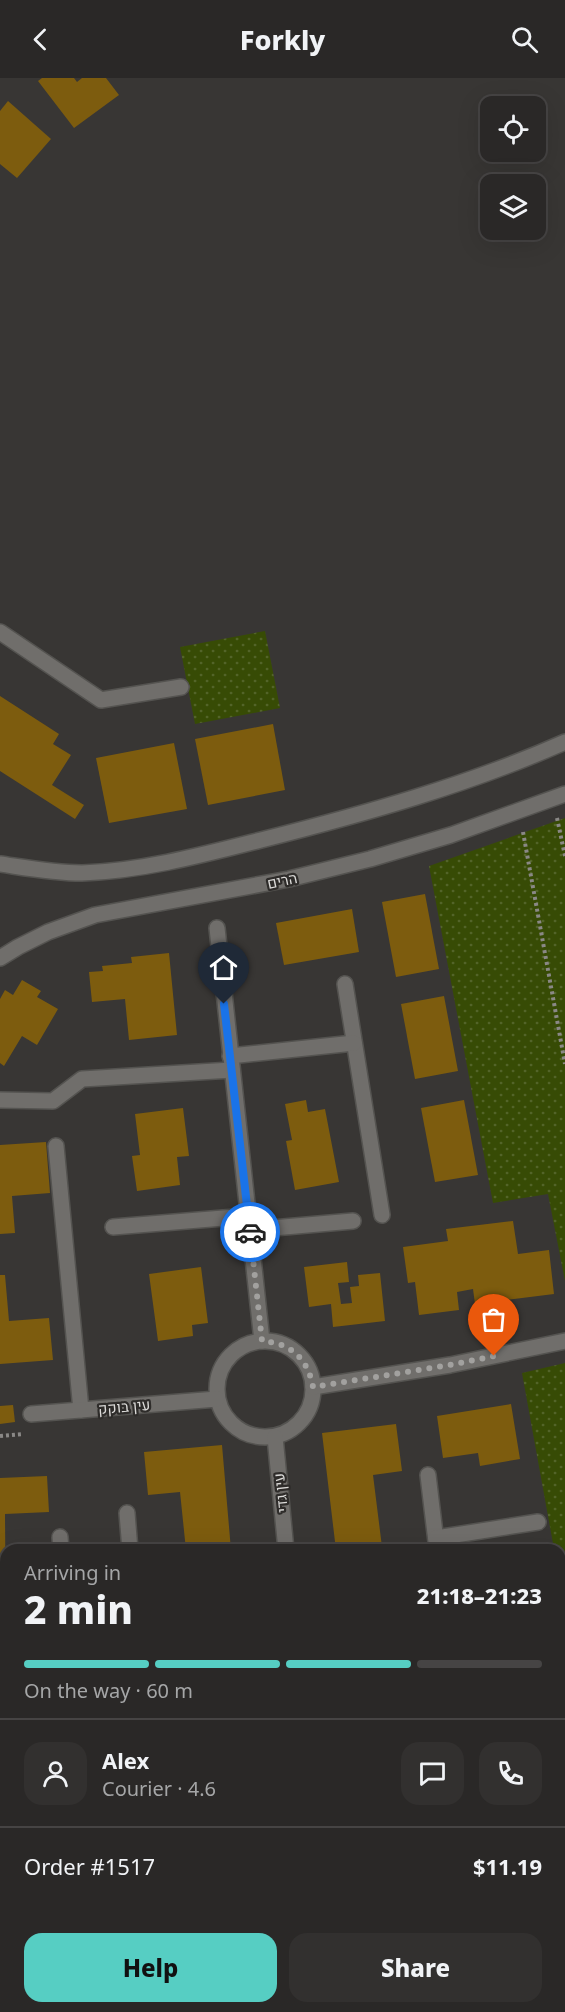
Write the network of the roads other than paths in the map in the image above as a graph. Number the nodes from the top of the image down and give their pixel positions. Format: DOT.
graph roads {
  1 [pos="0,632"];
  2 [pos="181,687"];
  3 [pos="565,742"];
  4 [pos="559,797"];
  5 [pos="0,864"];
  6 [pos="217,928"];
  7 [pos="0,958"];
  8 [pos="345,984"];
  9 [pos="354,1043"];
  10 [pos="231,1063"];
  11 [pos="0,1100"];
  12 [pos="56,1146"];
  13 [pos="382,1215"];
  14 [pos="353,1221"];
  15 [pos="249,1223"];
  16 [pos="113,1227"];
  17 [pos="262,1341"];
  18 [pos="565,1341"];
  19 [pos="313,1387"];
  20 [pos="218,1399"];
  21 [pos="81,1410"];
  22 [pos="31,1414"];
  23 [pos="274,1437"];
  24 [pos="428,1475"];
  25 [pos="127,1513"];
  26 [pos="538,1522"];
  27 [pos="130,1544"];
  28 [pos="285,1544"];
  29 [pos="437,1544"];
  1 -- 2 [label="street"];
  3 -- 5 [label="street"];
  4 -- 7 [label="street, הרים"];
  6 -- 10 [label="street"];
  8 -- 9 [label="street"];
  9 -- 10 [label="street"];
  9 -- 13 [label="street"];
  10 -- 11 [label="street"];
  10 -- 15 [label="street"];
  12 -- 21 [label="street"];
  14 -- 15 [label="street"];
  15 -- 16 [label="street"];
  15 -- 17 [label="street"];
  17 -- 19 [label="street"];
  17 -- 20 [label="street"];
  18 -- 19 [label="street"];
  19 -- 23 [label="street"];
  20 -- 21 [label="street, עין בוקק"];
  20 -- 23 [label="street"];
  21 -- 22 [label="street, עין בוקק"];
  23 -- 28 [label="street, עין גדי"];
  24 -- 29 [label="street"];
  25 -- 27 [label="street"];
  26 -- 29 [label="street"];
}
